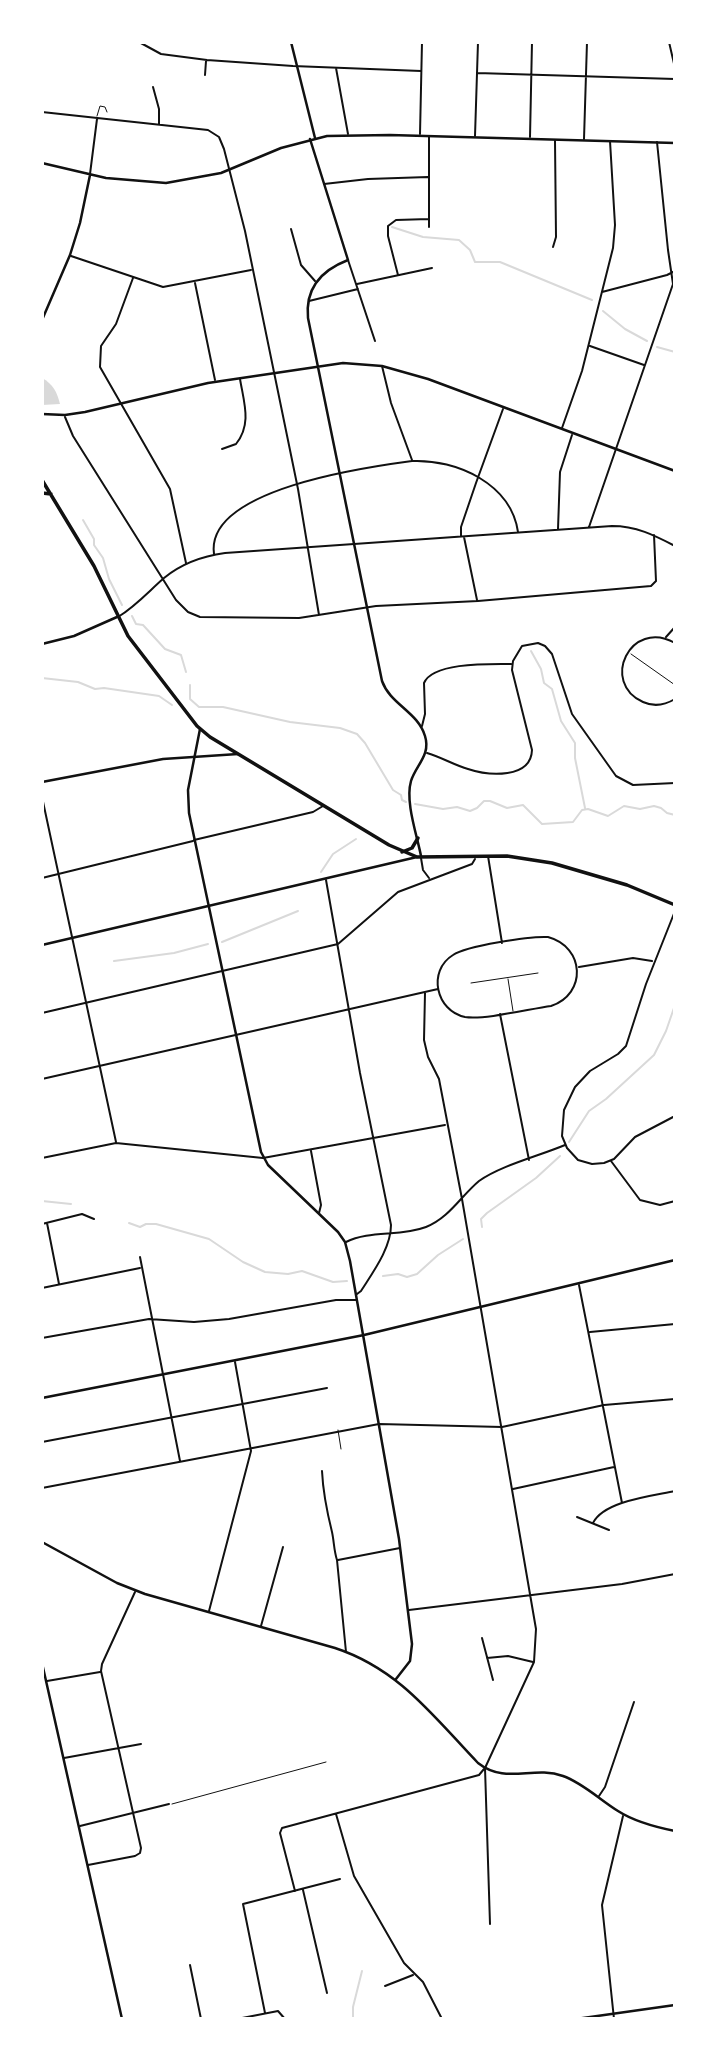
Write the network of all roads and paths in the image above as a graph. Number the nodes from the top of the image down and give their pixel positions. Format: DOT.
graph roads {
  1 [pos="139,42"];
  2 [pos="291,42"];
  3 [pos="422,42"];
  4 [pos="478,42"];
  5 [pos="532,42"];
  6 [pos="587,42"];
  7 [pos="668,42"];
  8 [pos="207,60"];
  9 [pos="297,66"];
  10 [pos="336,68"];
  11 [pos="675,68"];
  12 [pos="421,71"];
  13 [pos="477,73"];
  14 [pos="531,74"];
  15 [pos="205,75"];
  16 [pos="586,76"];
  17 [pos="675,79"];
  18 [pos="153,87"];
  19 [pos="42,112"];
  20 [pos="107,112"];
  21 [pos="97,119"];
  22 [pos="159,125"];
  23 [pos="349,135"];
  24 [pos="420,135"];
  25 [pos="429,136"];
  26 [pos="475,137"];
  27 [pos="315,138"];
  28 [pos="530,138"];
  29 [pos="310,139"];
  30 [pos="555,139"];
  31 [pos="584,140"];
  32 [pos="610,141"];
  33 [pos="657,142"];
  34 [pos="675,143"];
  35 [pos="42,163"];
  36 [pos="231,170"];
  37 [pos="90,175"];
  38 [pos="428,177"];
  39 [pos="323,185"];
  40 [pos="429,219"];
  41 [pos="429,227"];
  42 [pos="291,229"];
  43 [pos="553,247"];
  44 [pos="70,255"];
  45 [pos="348,260"];
  46 [pos="432,268"];
  47 [pos="252,270"];
  48 [pos="673,271"];
  49 [pos="398,275"];
  50 [pos="133,278"];
  51 [pos="195,282"];
  52 [pos="316,282"];
  53 [pos="356,284"];
  54 [pos="358,289"];
  55 [pos="601,292"];
  56 [pos="308,301"];
  57 [pos="42,320"];
  58 [pos="375,341"];
  59 [pos="588,345"];
  60 [pos="318,366"];
  61 [pos="382,366"];
  62 [pos="645,366"];
  63 [pos="274,373"];
  64 [pos="239,378"];
  65 [pos="215,381"];
  66 [pos="120,404"];
  67 [pos="503,408"];
  68 [pos="42,414"];
  69 [pos="65,415"];
  70 [pos="561,429"];
  71 [pos="572,434"];
  72 [pos="222,449"];
  73 [pos="615,449"];
  74 [pos="412,461"];
  75 [pos="675,471"];
  76 [pos="340,475"];
  77 [pos="478,477"];
  78 [pos="42,480"];
  79 [pos="297,484"];
  80 [pos="42,493"];
  81 [pos="51,494"];
  82 [pos="589,528"];
  83 [pos="558,529"];
  84 [pos="518,532"];
  85 [pos="654,535"];
  86 [pos="462,536"];
  87 [pos="354,544"];
  88 [pos="675,546"];
  89 [pos="308,547"];
  90 [pos="214,555"];
  91 [pos="187,564"];
  92 [pos="163,579"];
  93 [pos="478,601"];
  94 [pos="367,607"];
  95 [pos="319,616"];
  96 [pos="117,617"];
  97 [pos="675,627"];
  98 [pos="665,638"];
  99 [pos="675,643"];
  100 [pos="42,644"];
  101 [pos="628,652"];
  102 [pos="512,664"];
  103 [pos="675,685"];
  104 [pos="675,699"];
  105 [pos="421,727"];
  106 [pos="200,729"];
  107 [pos="425,753"];
  108 [pos="238,754"];
  109 [pos="194,757"];
  110 [pos="42,782"];
  111 [pos="675,783"];
  112 [pos="42,797"];
  113 [pos="323,805"];
  114 [pos="418,838"];
  115 [pos="193,841"];
  116 [pos="402,852"];
  117 [pos="477,855"];
  118 [pos="488,855"];
  119 [pos="419,857"];
  120 [pos="58,874"];
  121 [pos="42,878"];
  122 [pos="431,878"];
  123 [pos="326,879"];
  124 [pos="675,905"];
  125 [pos="208,906"];
  126 [pos="675,911"];
  127 [pos="72,938"];
  128 [pos="502,943"];
  129 [pos="338,944"];
  130 [pos="42,945"];
  131 [pos="654,962"];
  132 [pos="578,967"];
  133 [pos="221,971"];
  134 [pos="538,973"];
  135 [pos="508,977"];
  136 [pos="471,984"];
  137 [pos="438,989"];
  138 [pos="425,993"];
  139 [pos="86,1003"];
  140 [pos="349,1009"];
  141 [pos="513,1011"];
  142 [pos="42,1013"];
  143 [pos="500,1013"];
  144 [pos="235,1036"];
  145 [pos="100,1067"];
  146 [pos="42,1079"];
  147 [pos="675,1116"];
  148 [pos="447,1125"];
  149 [pos="373,1137"];
  150 [pos="116,1143"];
  151 [pos="565,1145"];
  152 [pos="311,1150"];
  153 [pos="42,1158"];
  154 [pos="263,1158"];
  155 [pos="529,1160"];
  156 [pos="611,1161"];
  157 [pos="462,1199"];
  158 [pos="675,1201"];
  159 [pos="319,1213"];
  160 [pos="94,1219"];
  161 [pos="47,1223"];
  162 [pos="42,1224"];
  163 [pos="391,1234"];
  164 [pos="345,1242"];
  165 [pos="139,1257"];
  166 [pos="675,1260"];
  167 [pos="141,1268"];
  168 [pos="578,1284"];
  169 [pos="59,1285"];
  170 [pos="42,1288"];
  171 [pos="356,1294"];
  172 [pos="358,1299"];
  173 [pos="482,1308"];
  174 [pos="152,1320"];
  175 [pos="675,1324"];
  176 [pos="589,1332"];
  177 [pos="363,1335"];
  178 [pos="42,1338"];
  179 [pos="234,1361"];
  180 [pos="163,1375"];
  181 [pos="327,1388"];
  182 [pos="42,1398"];
  183 [pos="675,1399"];
  184 [pos="243,1405"];
  185 [pos="604,1405"];
  186 [pos="171,1418"];
  187 [pos="379,1424"];
  188 [pos="502,1427"];
  189 [pos="338,1430"];
  190 [pos="42,1442"];
  191 [pos="251,1448"];
  192 [pos="341,1449"];
  193 [pos="180,1461"];
  194 [pos="615,1466"];
  195 [pos="322,1471"];
  196 [pos="42,1488"];
  197 [pos="512,1489"];
  198 [pos="675,1491"];
  199 [pos="622,1503"];
  200 [pos="577,1517"];
  201 [pos="593,1523"];
  202 [pos="610,1530"];
  203 [pos="42,1542"];
  204 [pos="283,1547"];
  205 [pos="400,1548"];
  206 [pos="337,1560"];
  207 [pos="675,1574"];
  208 [pos="136,1591"];
  209 [pos="530,1596"];
  210 [pos="408,1611"];
  211 [pos="209,1612"];
  212 [pos="261,1627"];
  213 [pos="482,1638"];
  214 [pos="346,1651"];
  215 [pos="487,1658"];
  216 [pos="534,1662"];
  217 [pos="42,1663"];
  218 [pos="101,1671"];
  219 [pos="396,1679"];
  220 [pos="493,1680"];
  221 [pos="46,1682"];
  222 [pos="634,1702"];
  223 [pos="141,1744"];
  224 [pos="119,1748"];
  225 [pos="63,1758"];
  226 [pos="326,1762"];
  227 [pos="485,1769"];
  228 [pos="598,1798"];
  229 [pos="169,1804"];
  230 [pos="134,1813"];
  231 [pos="336,1813"];
  232 [pos="624,1815"];
  233 [pos="79,1827"];
  234 [pos="675,1831"];
  235 [pos="87,1865"];
  236 [pos="340,1879"];
  237 [pos="303,1889"];
  238 [pos="295,1891"];
  239 [pos="490,1924"];
  240 [pos="190,1965"];
  241 [pos="414,1975"];
  242 [pos="385,1986"];
  243 [pos="327,1993"];
  244 [pos="675,2005"];
  245 [pos="265,2012"];
  246 [pos="613,2013"];
  247 [pos="122,2019"];
  248 [pos="201,2019"];
  249 [pos="237,2019"];
  250 [pos="285,2019"];
  251 [pos="442,2019"];
  252 [pos="576,2019"];
  253 [pos="614,2019"];
  1 -- 8 [label="street"];
  2 -- 9 [label="street"];
  3 -- 12 [label="street"];
  4 -- 13 [label="street"];
  5 -- 14 [label="street"];
  6 -- 16 [label="street"];
  7 -- 11 [label="street"];
  8 -- 9 [label="street"];
  8 -- 15 [label="street"];
  9 -- 10 [label="street"];
  9 -- 27 [label="street"];
  10 -- 12 [label="street"];
  10 -- 23 [label="street"];
  12 -- 24 [label="street"];
  13 -- 14 [label="street"];
  13 -- 26 [label="street"];
  14 -- 16 [label="street"];
  14 -- 28 [label="street"];
  16 -- 17 [label="street"];
  16 -- 31 [label="street"];
  18 -- 22 [label="street"];
  19 -- 21 [label="street"];
  20 -- 21 [label="lane"];
  21 -- 22 [label="street"];
  21 -- 37 [label="street"];
  22 -- 36 [label="street"];
  23 -- 24 [label="street"];
  23 -- 27 [label="street"];
  24 -- 25 [label="street"];
  25 -- 26 [label="street"];
  25 -- 38 [label="street"];
  26 -- 28 [label="street"];
  27 -- 29 [label="street"];
  28 -- 30 [label="street"];
  29 -- 36 [label="street"];
  29 -- 39 [label="street"];
  30 -- 31 [label="street"];
  30 -- 43 [label="street"];
  31 -- 32 [label="street"];
  32 -- 33 [label="street"];
  32 -- 55 [label="street"];
  33 -- 34 [label="street"];
  33 -- 48 [label="street"];
  35 -- 37 [label="street"];
  36 -- 37 [label="street"];
  36 -- 47 [label="street"];
  37 -- 44 [label="street"];
  38 -- 39 [label="street"];
  38 -- 40 [label="street"];
  39 -- 45 [label="street"];
  40 -- 41 [label="street"];
  40 -- 49 [label="street"];
  42 -- 52 [label="street"];
  44 -- 50 [label="street"];
  44 -- 57 [label="street"];
  45 -- 52 [label="street"];
  45 -- 53 [label="street"];
  46 -- 49 [label="street"];
  47 -- 51 [label="street"];
  47 -- 63 [label="street"];
  48 -- 55 [label="street"];
  48 -- 62 [label="street"];
  49 -- 53 [label="street"];
  50 -- 51 [label="street"];
  50 -- 66 [label="street"];
  51 -- 65 [label="street"];
  52 -- 56 [label="street"];
  53 -- 54 [label="street"];
  54 -- 56 [label="street"];
  54 -- 58 [label="street"];
  55 -- 59 [label="street"];
  56 -- 60 [label="street"];
  59 -- 62 [label="street"];
  59 -- 70 [label="street"];
  60 -- 61 [label="street"];
  60 -- 63 [label="street"];
  60 -- 76 [label="street"];
  61 -- 67 [label="street"];
  61 -- 74 [label="street"];
  62 -- 73 [label="street"];
  63 -- 64 [label="street"];
  63 -- 79 [label="street"];
  64 -- 65 [label="street"];
  64 -- 72 [label="street"];
  65 -- 66 [label="street"];
  66 -- 69 [label="street"];
  66 -- 91 [label="street"];
  67 -- 70 [label="street"];
  67 -- 77 [label="street"];
  68 -- 69 [label="street"];
  69 -- 92 [label="street"];
  70 -- 71 [label="street"];
  71 -- 73 [label="street"];
  71 -- 83 [label="street"];
  73 -- 75 [label="street"];
  73 -- 82 [label="street"];
  74 -- 76 [label="street"];
  74 -- 77 [label="street"];
  76 -- 79 [label="street"];
  76 -- 87 [label="street"];
  77 -- 84 [label="street"];
  77 -- 86 [label="street"];
  78 -- 81 [label="main road"];
  79 -- 89 [label="street"];
  79 -- 90 [label="street"];
  80 -- 81 [label="main road"];
  81 -- 96 [label="main road"];
  82 -- 83 [label="street"];
  82 -- 85 [label="street"];
  83 -- 84 [label="street"];
  84 -- 86 [label="street"];
  85 -- 88 [label="street"];
  85 -- 93 [label="street"];
  86 -- 87 [label="street"];
  86 -- 93 [label="street"];
  87 -- 89 [label="street"];
  87 -- 94 [label="street"];
  89 -- 90 [label="street"];
  89 -- 95 [label="street"];
  90 -- 91 [label="street"];
  91 -- 92 [label="street"];
  92 -- 95 [label="street"];
  92 -- 96 [label="street"];
  93 -- 94 [label="street"];
  94 -- 95 [label="street"];
  94 -- 105 [label="street"];
  96 -- 100 [label="street"];
  96 -- 106 [label="main road"];
  97 -- 98 [label="street"];
  98 -- 99 [label="street"];
  98 -- 101 [label="street"];
  101 -- 103 [label="lane"];
  101 -- 104 [label="street"];
  102 -- 105 [label="street"];
  102 -- 107 [label="street"];
  102 -- 111 [label="street"];
  105 -- 107 [label="street"];
  106 -- 108 [label="main road"];
  106 -- 109 [label="street"];
  107 -- 114 [label="street"];
  108 -- 109 [label="street"];
  108 -- 113 [label="main road"];
  109 -- 110 [label="street"];
  109 -- 115 [label="street"];
  112 -- 120 [label="street"];
  113 -- 115 [label="street"];
  113 -- 116 [label="main road"];
  114 -- 116 [label="main road"];
  114 -- 119 [label="street"];
  115 -- 120 [label="street"];
  115 -- 125 [label="street"];
  116 -- 119 [label="main road"];
  117 -- 118 [label="main road"];
  117 -- 119 [label="main road"];
  117 -- 122 [label="street"];
  118 -- 124 [label="main road"];
  118 -- 128 [label="street"];
  119 -- 122 [label="street"];
  119 -- 123 [label="street"];
  120 -- 121 [label="street"];
  120 -- 127 [label="street"];
  122 -- 129 [label="street"];
  123 -- 125 [label="street"];
  123 -- 129 [label="street"];
  125 -- 127 [label="street"];
  125 -- 133 [label="street"];
  126 -- 131 [label="street"];
  127 -- 130 [label="street"];
  127 -- 139 [label="street"];
  128 -- 132 [label="street"];
  128 -- 137 [label="street"];
  129 -- 133 [label="street"];
  129 -- 140 [label="street"];
  131 -- 132 [label="street"];
  131 -- 151 [label="street"];
  132 -- 141 [label="street"];
  133 -- 139 [label="street"];
  133 -- 144 [label="street"];
  134 -- 135 [label="lane"];
  135 -- 136 [label="lane"];
  135 -- 141 [label="lane"];
  137 -- 138 [label="street"];
  137 -- 143 [label="street"];
  138 -- 140 [label="street"];
  138 -- 148 [label="street"];
  139 -- 142 [label="street"];
  139 -- 145 [label="street"];
  140 -- 144 [label="street"];
  140 -- 149 [label="street"];
  141 -- 143 [label="street"];
  143 -- 155 [label="street"];
  144 -- 145 [label="street"];
  144 -- 154 [label="street"];
  145 -- 146 [label="street"];
  145 -- 150 [label="street"];
  147 -- 156 [label="street"];
  148 -- 149 [label="street"];
  148 -- 157 [label="street"];
  149 -- 152 [label="street"];
  149 -- 163 [label="street"];
  150 -- 153 [label="street"];
  150 -- 154 [label="street"];
  151 -- 155 [label="street"];
  151 -- 156 [label="street"];
  152 -- 154 [label="street"];
  152 -- 159 [label="street"];
  154 -- 159 [label="street"];
  155 -- 157 [label="street"];
  156 -- 158 [label="street"];
  157 -- 163 [label="street"];
  157 -- 173 [label="street"];
  159 -- 164 [label="street"];
  160 -- 161 [label="street"];
  161 -- 162 [label="street"];
  161 -- 169 [label="street"];
  163 -- 164 [label="street"];
  163 -- 171 [label="street"];
  164 -- 171 [label="street"];
  165 -- 167 [label="street"];
  166 -- 168 [label="street"];
  167 -- 169 [label="street"];
  167 -- 174 [label="street"];
  168 -- 173 [label="street"];
  168 -- 176 [label="street"];
  169 -- 170 [label="street"];
  171 -- 172 [label="street"];
  172 -- 174 [label="street"];
  172 -- 177 [label="street"];
  173 -- 177 [label="street"];
  173 -- 188 [label="street"];
  174 -- 178 [label="street"];
  174 -- 180 [label="street"];
  175 -- 176 [label="street"];
  176 -- 185 [label="street"];
  177 -- 179 [label="street"];
  177 -- 187 [label="street"];
  179 -- 180 [label="street"];
  179 -- 184 [label="street"];
  180 -- 182 [label="street"];
  180 -- 186 [label="street"];
  181 -- 184 [label="street"];
  183 -- 185 [label="street"];
  184 -- 186 [label="street"];
  184 -- 191 [label="street"];
  185 -- 188 [label="street"];
  185 -- 194 [label="street"];
  186 -- 190 [label="street"];
  186 -- 193 [label="street"];
  187 -- 188 [label="street"];
  187 -- 189 [label="street"];
  187 -- 205 [label="street"];
  188 -- 197 [label="street"];
  189 -- 191 [label="street"];
  189 -- 192 [label="lane"];
  191 -- 193 [label="street"];
  191 -- 211 [label="street"];
  193 -- 196 [label="street"];
  194 -- 197 [label="street"];
  194 -- 199 [label="street"];
  195 -- 206 [label="street"];
  197 -- 209 [label="street"];
  198 -- 199 [label="street"];
  199 -- 201 [label="street"];
  200 -- 201 [label="street"];
  201 -- 202 [label="street"];
  203 -- 208 [label="street"];
  204 -- 212 [label="street"];
  205 -- 206 [label="street"];
  205 -- 210 [label="street"];
  206 -- 214 [label="street"];
  207 -- 209 [label="street"];
  208 -- 211 [label="street"];
  208 -- 218 [label="street"];
  209 -- 210 [label="street"];
  209 -- 216 [label="street"];
  210 -- 219 [label="street"];
  211 -- 212 [label="street"];
  212 -- 214 [label="street"];
  213 -- 215 [label="street"];
  214 -- 219 [label="street"];
  215 -- 216 [label="street"];
  215 -- 220 [label="street"];
  216 -- 227 [label="street"];
  217 -- 221 [label="street"];
  218 -- 221 [label="street"];
  218 -- 224 [label="street"];
  219 -- 227 [label="street"];
  221 -- 225 [label="street"];
  222 -- 228 [label="street"];
  223 -- 224 [label="street"];
  224 -- 225 [label="street"];
  224 -- 230 [label="street"];
  225 -- 233 [label="street"];
  226 -- 229 [label="lane"];
  227 -- 228 [label="street"];
  227 -- 231 [label="street"];
  227 -- 239 [label="street"];
  228 -- 232 [label="street"];
  229 -- 230 [label="street"];
  230 -- 233 [label="street"];
  230 -- 235 [label="street"];
  231 -- 238 [label="street"];
  231 -- 241 [label="street"];
  232 -- 234 [label="street"];
  232 -- 246 [label="street"];
  233 -- 235 [label="street"];
  235 -- 247 [label="street"];
  236 -- 237 [label="street"];
  237 -- 238 [label="street"];
  237 -- 243 [label="street"];
  238 -- 245 [label="street"];
  240 -- 248 [label="street"];
  241 -- 242 [label="street"];
  241 -- 251 [label="street"];
  244 -- 246 [label="street"];
  245 -- 249 [label="street"];
  245 -- 250 [label="street"];
  246 -- 252 [label="street"];
  246 -- 253 [label="street"];
}
